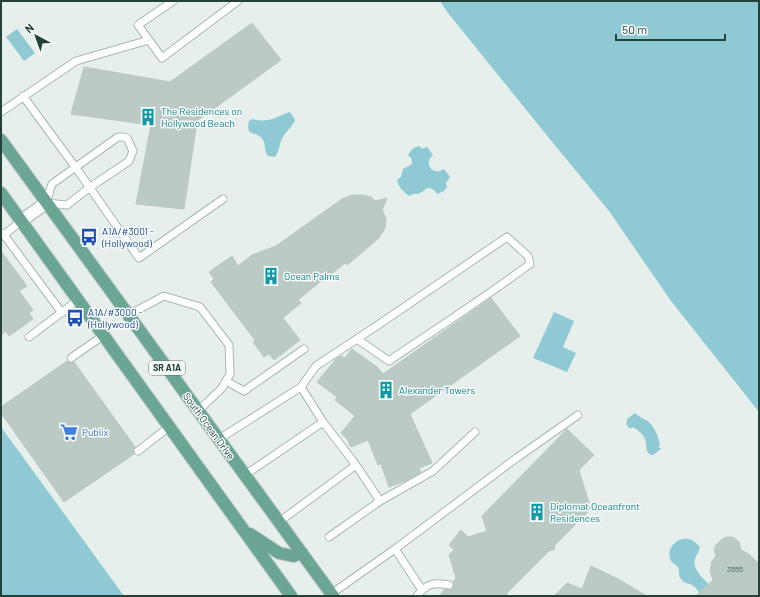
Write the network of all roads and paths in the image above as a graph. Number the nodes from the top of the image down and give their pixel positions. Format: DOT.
graph roads {
  1 [pos="173,1"];
  2 [pos="238,1"];
  3 [pos="149,40"];
  4 [pos="23,96"];
  5 [pos="1,112"];
  6 [pos="1,140"];
  7 [pos="76,168"];
  8 [pos="89,188"];
  9 [pos="1,193"];
  10 [pos="223,199"];
  11 [pos="46,203"];
  12 [pos="21,220"];
  13 [pos="3,234"];
  14 [pos="78,300"];
  15 [pos="62,312"];
  16 [pos="128,315"];
  17 [pos="104,335"];
  18 [pos="29,337"];
  19 [pos="357,339"];
  20 [pos="304,349"];
  21 [pos="71,358"];
  22 [pos="226,381"];
  23 [pos="301,387"];
  24 [pos="198,411"];
  25 [pos="578,415"];
  26 [pos="323,422"];
  27 [pos="169,427"];
  28 [pos="475,432"];
  29 [pos="219,439"];
  30 [pos="138,451"];
  31 [pos="356,465"];
  32 [pos="245,475"];
  33 [pos="380,501"];
  34 [pos="279,522"];
  35 [pos="243,530"];
  36 [pos="329,537"];
  37 [pos="395,548"];
  38 [pos="302,553"];
  39 [pos="449,585"];
  40 [pos="419,593"];
  41 [pos="332,595"];
  42 [pos="290,596"];
  1 -- 3 [label="lane"];
  2 -- 3 [label="lane"];
  3 -- 4 [label="lane"];
  4 -- 5 [label="lane"];
  4 -- 7 [label="lane"];
  6 -- 11 [label="main road, South Ocean Drive / SR A1A"];
  7 -- 8 [label="lane"];
  7 -- 8 [label="lane"];
  7 -- 11 [label="lane"];
  8 -- 10 [label="lane"];
  8 -- 11 [label="lane"];
  9 -- 12 [label="main road, SR A1A"];
  11 -- 12 [label="street"];
  11 -- 16 [label="main road, South Ocean Drive / SR A1A"];
  12 -- 13 [label="lane"];
  12 -- 14 [label="main road, SR A1A"];
  13 -- 15 [label="lane"];
  14 -- 15 [label="lane"];
  14 -- 17 [label="main road, SR A1A"];
  15 -- 18 [label="lane"];
  16 -- 22 [label="lane"];
  16 -- 24 [label="main road, South Ocean Drive / SR A1A"];
  17 -- 21 [label="lane"];
  17 -- 27 [label="main road, SR A1A"];
  19 -- 19 [label="lane"];
  19 -- 23 [label="lane"];
  20 -- 22 [label="lane"];
  22 -- 24 [label="lane"];
  23 -- 26 [label="lane"];
  23 -- 29 [label="lane"];
  24 -- 29 [label="main road, South Ocean Drive / SR A1A"];
  25 -- 37 [label="lane"];
  26 -- 31 [label="lane"];
  26 -- 32 [label="lane"];
  27 -- 30 [label="lane"];
  27 -- 35 [label="main road, SR A1A"];
  28 -- 33 [label="lane"];
  29 -- 32 [label="main road, South Ocean Drive / SR A1A"];
  31 -- 33 [label="lane"];
  31 -- 34 [label="lane"];
  32 -- 34 [label="main road, South Ocean Drive / SR A1A"];
  33 -- 36 [label="lane"];
  34 -- 38 [label="main road, South Ocean Drive / SR A1A"];
  35 -- 38 [label="main road"];
  35 -- 42 [label="main road, SR A1A"];
  37 -- 40 [label="lane"];
  37 -- 41 [label="lane"];
  38 -- 41 [label="main road, South Ocean Drive / SR A1A"];
  39 -- 40 [label="lane"];
}
